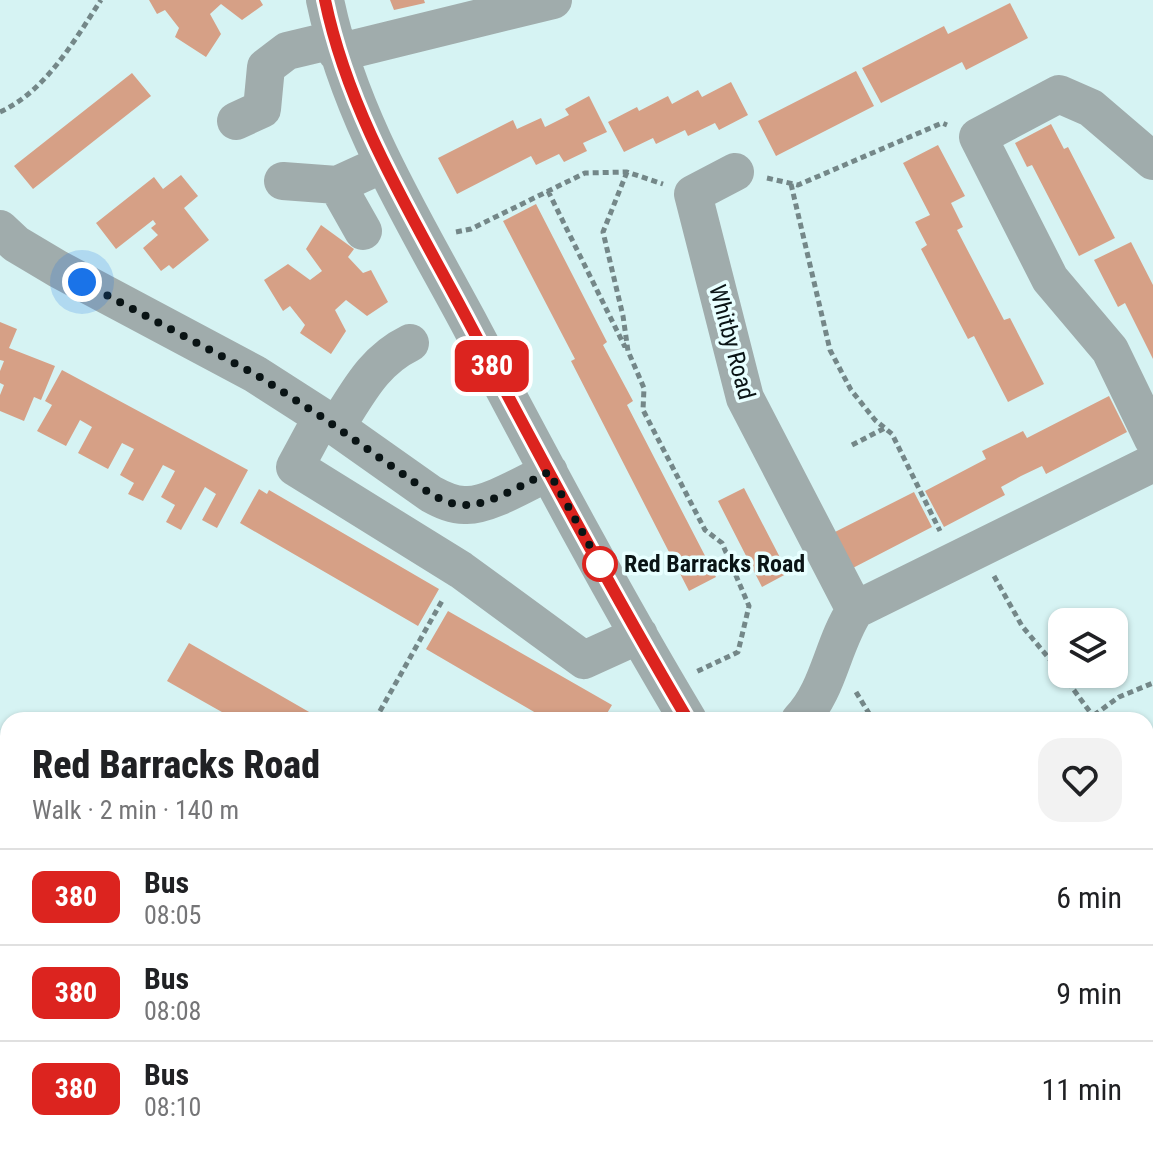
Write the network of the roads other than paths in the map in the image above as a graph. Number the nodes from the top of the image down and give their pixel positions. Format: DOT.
graph roads {
  1 [pos="325,0"];
  2 [pos="553,0"];
  3 [pos="335,47"];
  4 [pos="236,121"];
  5 [pos="1153,161"];
  6 [pos="383,164"];
  7 [pos="735,172"];
  8 [pos="283,181"];
  9 [pos="337,185"];
  10 [pos="0,229"];
  11 [pos="363,231"];
  12 [pos="410,343"];
  13 [pos="329,422"];
  14 [pos="1153,439"];
  15 [pos="1153,463"];
  16 [pos="549,472"];
  17 [pos="855,610"];
  18 [pos="639,635"];
  19 [pos="683,712"];
  20 [pos="806,712"];
  1 -- 3 [label="street"];
  2 -- 3 [label="street"];
  3 -- 4 [label="street"];
  3 -- 6 [label="street"];
  5 -- 14 [label="street"];
  6 -- 9 [label="street"];
  6 -- 16 [label="street"];
  7 -- 17 [label="street, Whitby Road"];
  8 -- 9 [label="street"];
  9 -- 11 [label="street"];
  10 -- 13 [label="street"];
  12 -- 13 [label="street"];
  13 -- 16 [label="street"];
  13 -- 18 [label="street"];
  15 -- 17 [label="street"];
  16 -- 18 [label="street"];
  17 -- 20 [label="street"];
  18 -- 19 [label="street"];
}
